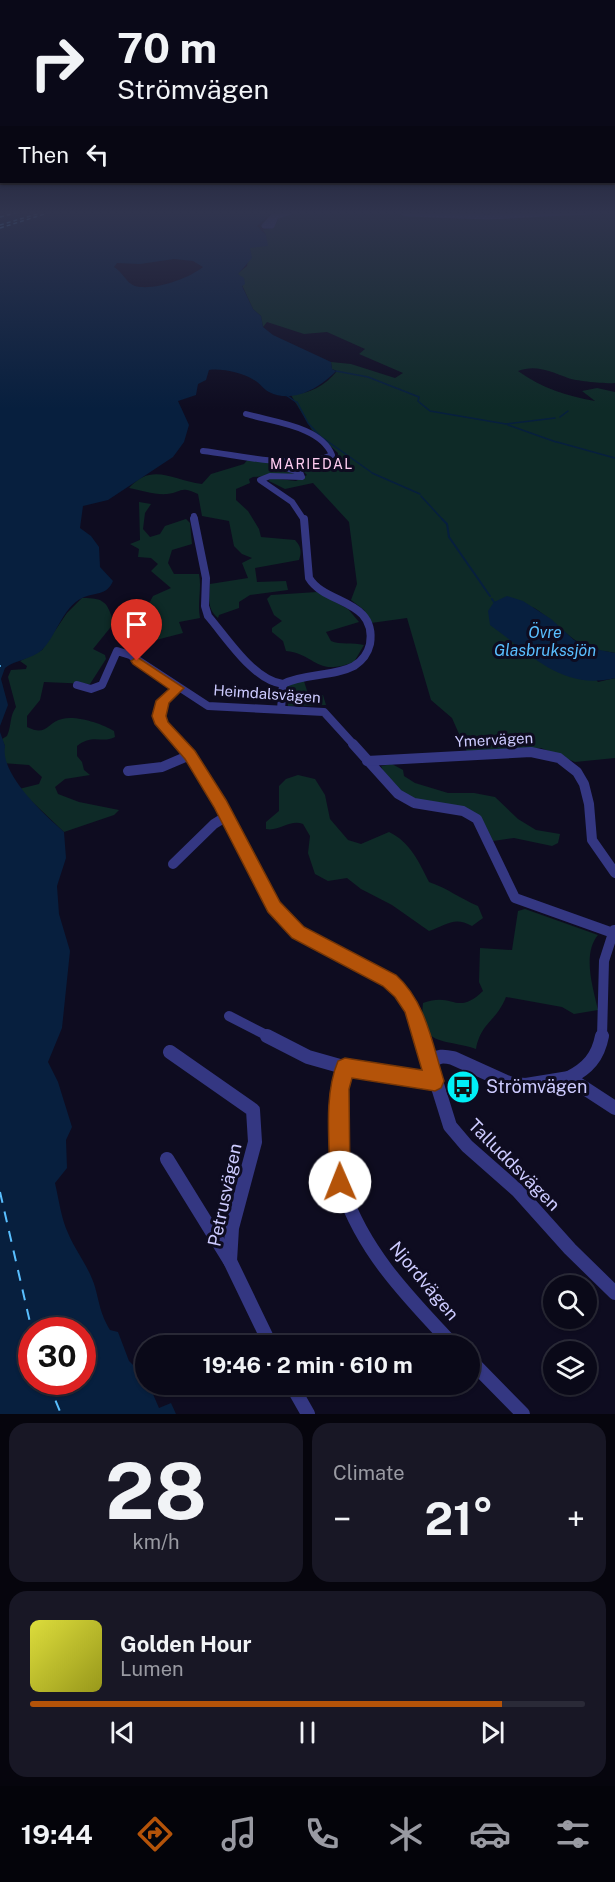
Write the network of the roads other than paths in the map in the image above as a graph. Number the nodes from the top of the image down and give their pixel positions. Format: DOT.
graph roads {
  1 [pos="246,414"];
  2 [pos="203,451"];
  3 [pos="282,460"];
  4 [pos="194,516"];
  5 [pos="105,648"];
  6 [pos="117,651"];
  7 [pos="283,684"];
  8 [pos="77,685"];
  9 [pos="178,688"];
  10 [pos="281,709"];
  11 [pos="190,755"];
  12 [pos="367,761"];
  13 [pos="128,771"];
  14 [pos="227,816"];
  15 [pos="173,864"];
  16 [pos="615,873"];
  17 [pos="614,931"];
  18 [pos="229,1016"];
  19 [pos="170,1052"];
  20 [pos="431,1063"];
  21 [pos="345,1067"];
  22 [pos="569,1078"];
  23 [pos="435,1081"];
  24 [pos="615,1108"];
  25 [pos="167,1159"];
  26 [pos="230,1261"];
  27 [pos="615,1293"];
  28 [pos="266,1335"];
  29 [pos="444,1335"];
  30 [pos="480,1370"];
  31 [pos="297,1395"];
  32 [pos="308,1414"];
  33 [pos="523,1414"];
  1 -- 3 [label="street"];
  2 -- 3 [label="street"];
  3 -- 7 [label="street"];
  4 -- 7 [label="street"];
  5 -- 6 [label="street, Heimdalsvägen"];
  6 -- 8 [label="street"];
  6 -- 9 [label="street, Heimdalsvägen"];
  7 -- 10 [label="street"];
  9 -- 10 [label="street, Heimdalsvägen"];
  9 -- 11 [label="street, Talluddsvägen"];
  10 -- 12 [label="street, Heimdalsvägen"];
  11 -- 13 [label="street"];
  11 -- 14 [label="street, Talluddsvägen"];
  12 -- 16 [label="street, Ymervägen"];
  12 -- 17 [label="street, Heimdalsvägen"];
  14 -- 15 [label="street"];
  14 -- 20 [label="street, Talluddsvägen"];
  17 -- 22 [label="street"];
  18 -- 21 [label="street"];
  19 -- 26 [label="street, Petrusvägen"];
  20 -- 22 [label="street"];
  20 -- 23 [label="street, Talluddsvägen"];
  21 -- 23 [label="street"];
  21 -- 29 [label="street, Njordvägen"];
  22 -- 24 [label="street"];
  23 -- 27 [label="street, Talluddsvägen"];
  25 -- 26 [label="street"];
  26 -- 28 [label="street"];
  30 -- 33 [label="street"];
  31 -- 32 [label="street"];
}
